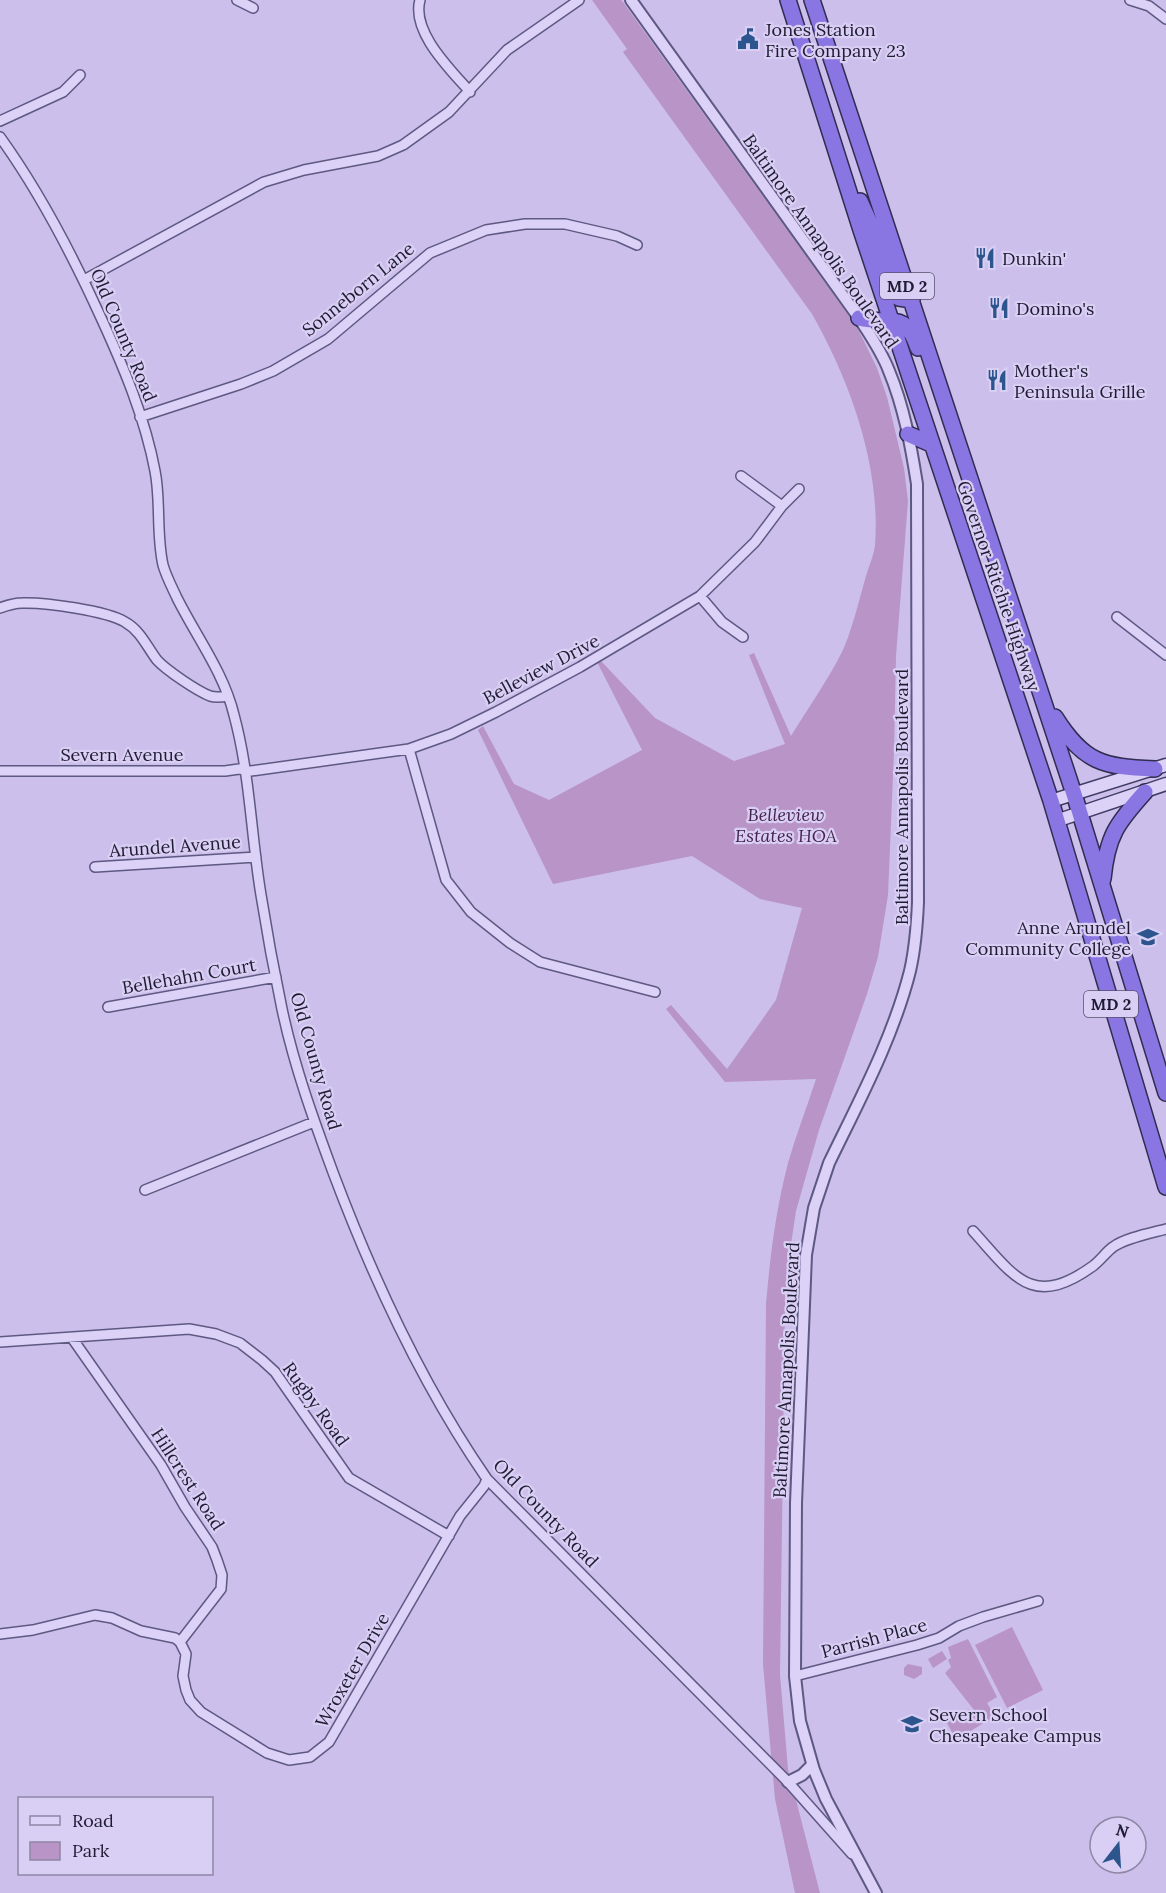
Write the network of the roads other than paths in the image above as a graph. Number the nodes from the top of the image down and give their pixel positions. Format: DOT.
graph roads {
  1 [pos="237,0"];
  2 [pos="420,0"];
  3 [pos="579,0"];
  4 [pos="631,0"];
  5 [pos="788,0"];
  6 [pos="812,0"];
  7 [pos="1130,0"];
  8 [pos="254,8"];
  9 [pos="1166,19"];
  10 [pos="80,75"];
  11 [pos="470,92"];
  12 [pos="0,121"];
  13 [pos="828,127"];
  14 [pos="0,137"];
  15 [pos="638,244"];
  16 [pos="84,280"];
  17 [pos="912,300"];
  18 [pos="859,318"];
  19 [pos="891,321"];
  20 [pos="140,417"];
  21 [pos="909,434"];
  22 [pos="931,444"];
  23 [pos="961,450"];
  24 [pos="741,476"];
  25 [pos="799,489"];
  26 [pos="782,506"];
  27 [pos="700,596"];
  28 [pos="0,608"];
  29 [pos="1117,617"];
  30 [pos="743,637"];
  31 [pos="1166,655"];
  32 [pos="1041,695"];
  33 [pos="228,696"];
  34 [pos="409,749"];
  35 [pos="1160,767"];
  36 [pos="245,769"];
  37 [pos="0,771"];
  38 [pos="1166,784"];
  39 [pos="1145,792"];
  40 [pos="1074,794"];
  41 [pos="1051,801"];
  42 [pos="1080,813"];
  43 [pos="1056,821"];
  44 [pos="256,857"];
  45 [pos="95,867"];
  46 [pos="1102,885"];
  47 [pos="276,977"];
  48 [pos="655,992"];
  49 [pos="108,1007"];
  50 [pos="1166,1093"];
  51 [pos="314,1122"];
  52 [pos="1166,1187"];
  53 [pos="145,1190"];
  54 [pos="1166,1229"];
  55 [pos="973,1231"];
  56 [pos="72,1338"];
  57 [pos="0,1342"];
  58 [pos="487,1479"];
  59 [pos="448,1536"];
  60 [pos="1038,1601"];
  61 [pos="0,1634"];
  62 [pos="180,1642"];
  63 [pos="795,1676"];
  64 [pos="812,1766"];
  65 [pos="788,1782"];
  66 [pos="858,1860"];
  67 [pos="876,1893"];
  1 -- 8 [label="street"];
  2 -- 11 [label="street"];
  3 -- 11 [label="street"];
  4 -- 18 [label="street, Baltimore Annapolis Boulevard"];
  5 -- 13 [label="highway, Governor Ritchie Highway / MD 2"];
  6 -- 17 [label="highway, Governor Ritchie Highway / MD 2"];
  7 -- 9 [label="street"];
  10 -- 12 [label="street"];
  11 -- 16 [label="street"];
  13 -- 17 [label="highway"];
  13 -- 19 [label="highway, Governor Ritchie Highway / MD 2"];
  14 -- 16 [label="street, Old County Road"];
  15 -- 20 [label="street, Sonneborn Lane"];
  16 -- 20 [label="street, Old County Road"];
  17 -- 23 [label="highway, Governor Ritchie Highway / MD 2"];
  18 -- 19 [label="highway"];
  18 -- 21 [label="street, Baltimore Annapolis Boulevard"];
  19 -- 22 [label="highway, Governor Ritchie Highway / MD 2"];
  19 -- 23 [label="highway"];
  20 -- 33 [label="street, Old County Road"];
  21 -- 22 [label="highway"];
  21 -- 63 [label="street, Baltimore Annapolis Boulevard"];
  22 -- 41 [label="highway, Governor Ritchie Highway / MD 2"];
  23 -- 32 [label="highway, Governor Ritchie Highway / MD 2"];
  24 -- 26 [label="street"];
  25 -- 26 [label="street, Belleview Drive"];
  26 -- 27 [label="street, Belleview Drive"];
  27 -- 30 [label="street"];
  27 -- 34 [label="street, Belleview Drive"];
  28 -- 33 [label="street"];
  29 -- 31 [label="street"];
  32 -- 35 [label="highway"];
  32 -- 40 [label="highway, Governor Ritchie Highway / MD 2"];
  33 -- 36 [label="street, Old County Road"];
  34 -- 36 [label="street, Belleview Drive"];
  34 -- 48 [label="street"];
  35 -- 40 [label="main road"];
  36 -- 37 [label="street, Severn Avenue"];
  36 -- 44 [label="street, Old County Road"];
  38 -- 39 [label="main road"];
  39 -- 42 [label="main road"];
  39 -- 46 [label="highway"];
  40 -- 41 [label="main road"];
  40 -- 42 [label="highway, Governor Ritchie Highway / MD 2"];
  41 -- 43 [label="highway, Governor Ritchie Highway / MD 2"];
  42 -- 43 [label="main road"];
  42 -- 46 [label="highway, Governor Ritchie Highway / MD 2"];
  43 -- 52 [label="highway, Governor Ritchie Highway / MD 2"];
  44 -- 45 [label="street, Arundel Avenue"];
  44 -- 47 [label="street, Old County Road"];
  46 -- 50 [label="highway, Governor Ritchie Highway / MD 2"];
  47 -- 49 [label="street, Bellehahn Court"];
  47 -- 51 [label="street, Old County Road"];
  51 -- 53 [label="street"];
  51 -- 58 [label="street, Old County Road"];
  54 -- 55 [label="street"];
  56 -- 57 [label="street, Rugby Road"];
  56 -- 59 [label="street, Rugby Road"];
  56 -- 62 [label="street, Hillcrest Road"];
  58 -- 59 [label="street, Wroxeter Drive"];
  58 -- 65 [label="street, Old County Road"];
  59 -- 62 [label="street, Wroxeter Drive"];
  60 -- 63 [label="street, Parrish Place"];
  61 -- 62 [label="street"];
  63 -- 64 [label="street, Baltimore Annapolis Boulevard"];
  64 -- 65 [label="street"];
  64 -- 66 [label="street, Baltimore Annapolis Boulevard"];
  65 -- 66 [label="street, Old County Road"];
  66 -- 67 [label="street, Baltimore Annapolis Boulevard"];
}
